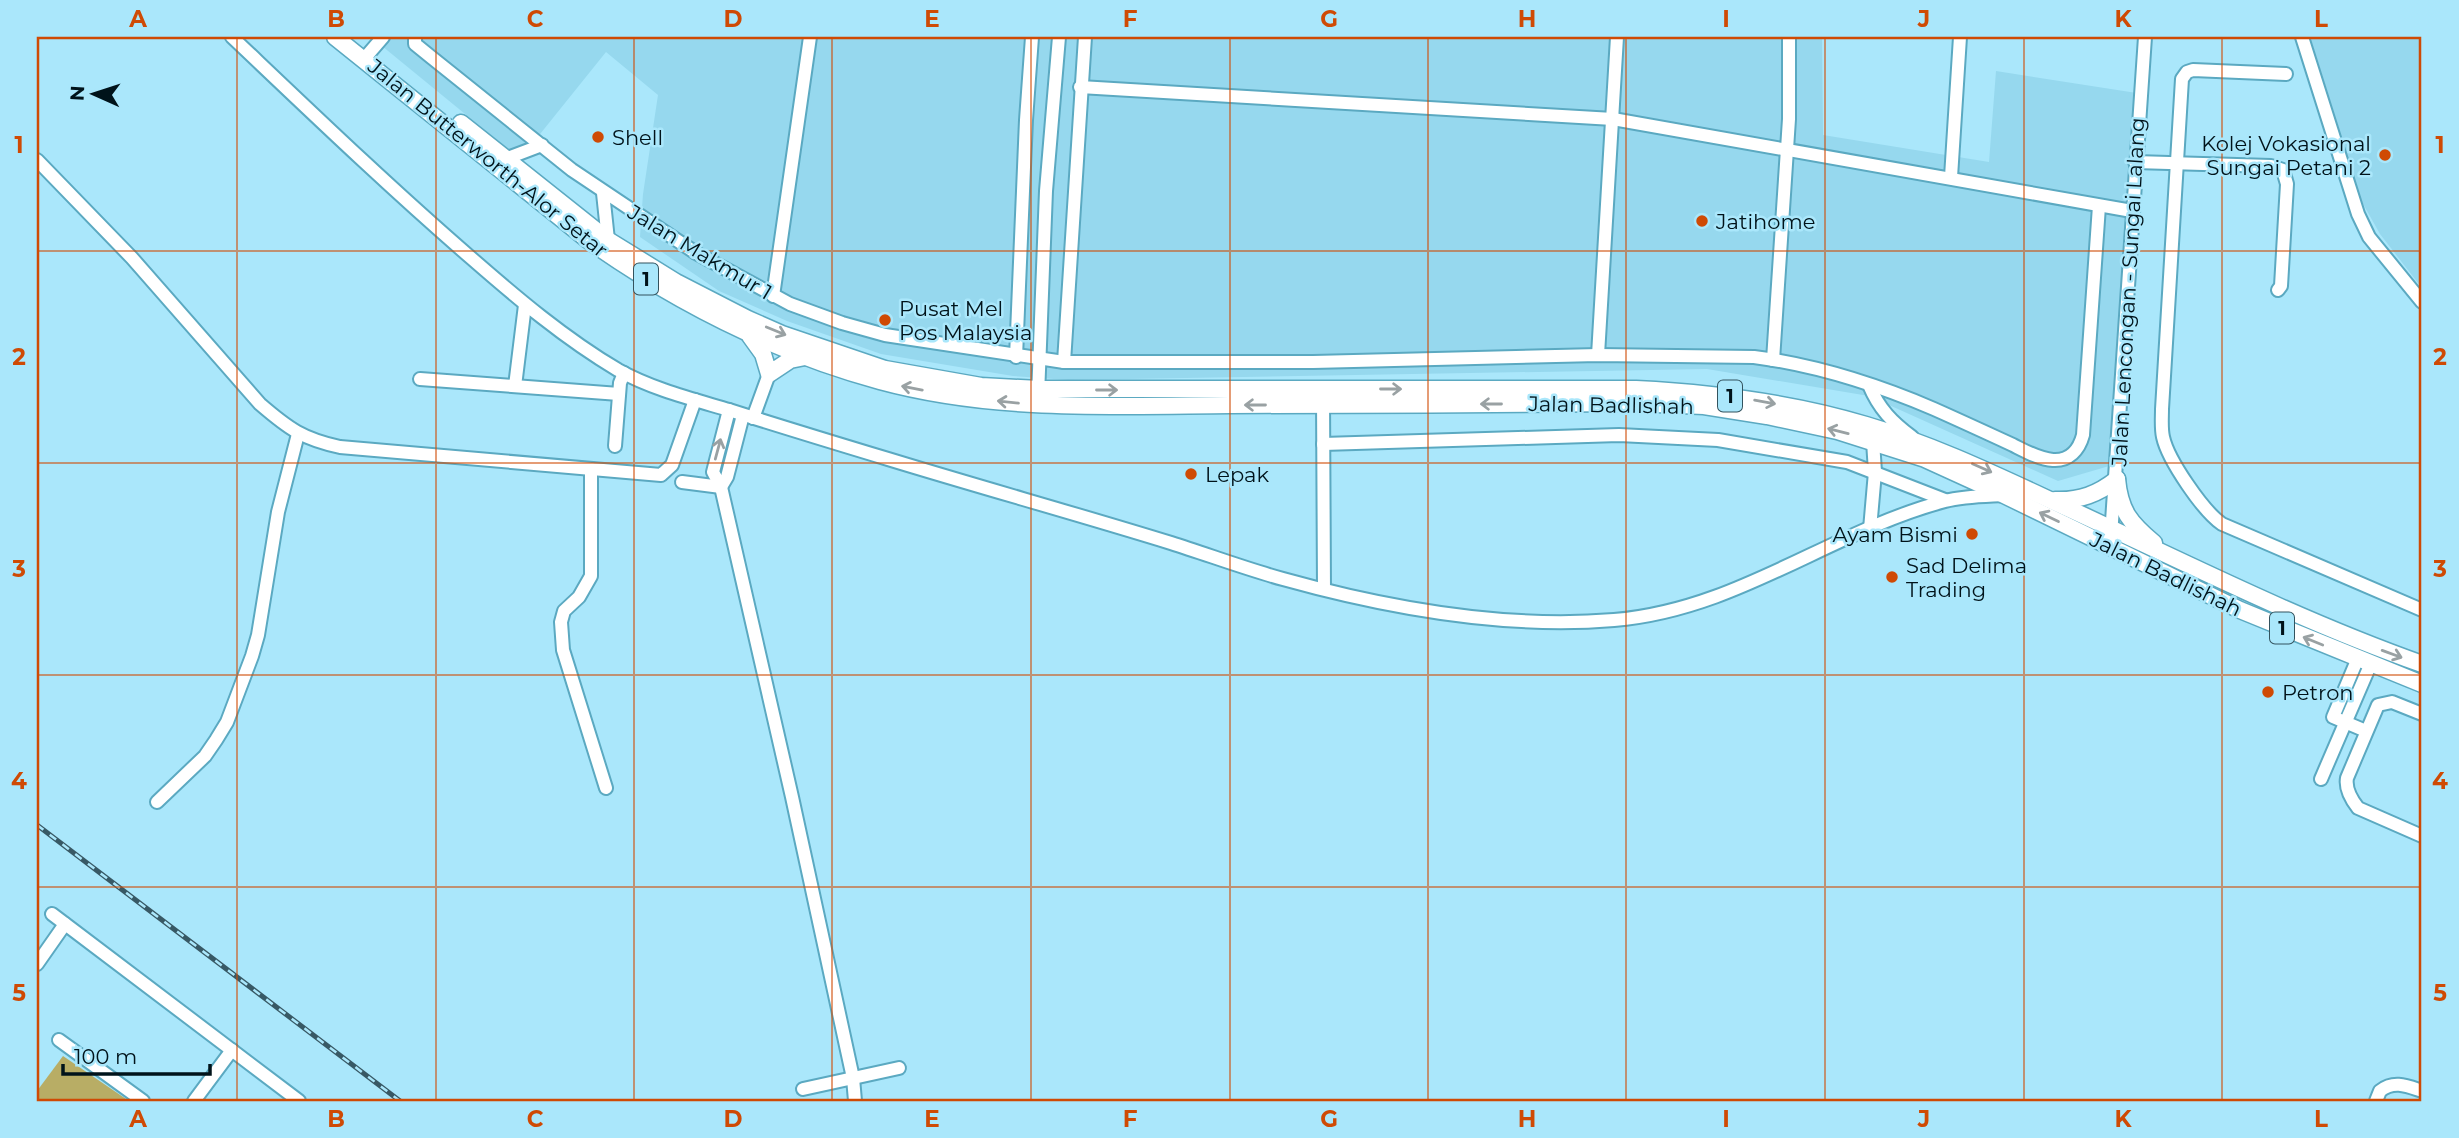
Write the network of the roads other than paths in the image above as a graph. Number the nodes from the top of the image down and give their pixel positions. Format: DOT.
graph roads {
  1 [pos="232,37"];
  2 [pos="335,37"];
  3 [pos="352,37"];
  4 [pos="383,37"];
  5 [pos="415,37"];
  6 [pos="810,37"];
  7 [pos="1032,37"];
  8 [pos="1059,37"];
  9 [pos="1085,37"];
  10 [pos="1617,37"];
  11 [pos="1789,37"];
  12 [pos="1959,37"];
  13 [pos="2145,37"];
  14 [pos="2302,37"];
  15 [pos="367,56"];
  16 [pos="2286,74"];
  17 [pos="1080,87"];
  18 [pos="1613,119"];
  19 [pos="542,145"];
  20 [pos="1787,149"];
  21 [pos="505,159"];
  22 [pos="37,160"];
  23 [pos="2135,162"];
  24 [pos="2178,164"];
  25 [pos="1951,177"];
  26 [pos="603,193"];
  27 [pos="2099,206"];
  28 [pos="2132,211"];
  29 [pos="608,240"];
  30 [pos="2278,290"];
  31 [pos="773,296"];
  32 [pos="2422,303"];
  33 [pos="525,304"];
  34 [pos="748,334"];
  35 [pos="1598,355"];
  36 [pos="805,357"];
  37 [pos="1016,357"];
  38 [pos="1040,360"];
  39 [pos="1773,360"];
  40 [pos="1064,362"];
  41 [pos="624,373"];
  42 [pos="769,374"];
  43 [pos="420,379"];
  44 [pos="1870,385"];
  45 [pos="515,386"];
  46 [pos="619,394"];
  47 [pos="1038,397"];
  48 [pos="1323,397"];
  49 [pos="695,400"];
  50 [pos="729,410"];
  51 [pos="748,417"];
  52 [pos="298,434"];
  53 [pos="1873,441"];
  54 [pos="1919,442"];
  55 [pos="1323,444"];
  56 [pos="615,446"];
  57 [pos="591,469"];
  58 [pos="1874,472"];
  59 [pos="2117,479"];
  60 [pos="682,482"];
  61 [pos="721,487"];
  62 [pos="2004,495"];
  63 [pos="2049,499"];
  64 [pos="1946,500"];
  65 [pos="1870,528"];
  66 [pos="2112,529"];
  67 [pos="2110,547"];
  68 [pos="2173,558"];
  69 [pos="1324,589"];
  70 [pos="2422,610"];
  71 [pos="2364,661"];
  72 [pos="2422,664"];
  73 [pos="2422,684"];
  74 [pos="2422,715"];
  75 [pos="2339,719"];
  76 [pos="2366,731"];
  77 [pos="2321,779"];
  78 [pos="606,788"];
  79 [pos="158,802"];
  80 [pos="2422,836"];
  81 [pos="52,915"];
  82 [pos="65,924"];
  83 [pos="37,964"];
  84 [pos="59,1040"];
  85 [pos="232,1050"];
  86 [pos="899,1068"];
  87 [pos="853,1079"];
  88 [pos="803,1089"];
  89 [pos="2422,1091"];
  90 [pos="143,1101"];
  91 [pos="194,1101"];
  92 [pos="299,1101"];
  93 [pos="855,1101"];
  94 [pos="2376,1101"];
  1 -- 33 [label="street"];
  2 -- 15 [label="main road, Jalan Butterworth-Alor Setar / 1"];
  3 -- 15 [label="main road, Jalan Butterworth-Alor Setar / 1"];
  4 -- 15 [label="street"];
  5 -- 19 [label="street, Jalan Makmur 1"];
  6 -- 31 [label="street"];
  7 -- 37 [label="street"];
  8 -- 38 [label="street"];
  9 -- 17 [label="street"];
  10 -- 18 [label="street"];
  11 -- 20 [label="street"];
  12 -- 25 [label="street"];
  13 -- 23 [label="street, Jalan Lencongan - Sungai Lalang"];
  14 -- 32 [label="street"];
  15 -- 21 [label="main road, Jalan Butterworth-Alor Setar / 1"];
  15 -- 34 [label="main road, Jalan Butterworth-Alor Setar / 1"];
  16 -- 24 [label="street"];
  17 -- 18 [label="street"];
  17 -- 40 [label="street"];
  18 -- 20 [label="street"];
  18 -- 35 [label="street"];
  19 -- 21 [label="street"];
  19 -- 26 [label="street, Jalan Makmur 1"];
  20 -- 25 [label="street"];
  20 -- 39 [label="street"];
  21 -- 29 [label="main road, Jalan Butterworth-Alor Setar / 1"];
  22 -- 52 [label="street"];
  23 -- 24 [label="street"];
  23 -- 28 [label="street, Jalan Lencongan - Sungai Lalang"];
  24 -- 30 [label="street"];
  24 -- 70 [label="street"];
  25 -- 27 [label="street"];
  26 -- 29 [label="street"];
  26 -- 31 [label="street, Jalan Makmur 1"];
  27 -- 28 [label="street"];
  27 -- 44 [label="street, Jalan Makmur 1"];
  28 -- 59 [label="street, Jalan Lencongan - Sungai Lalang"];
  29 -- 47 [label="main road, Jalan Butterworth-Alor Setar / 1, one-way"];
  31 -- 37 [label="street, Jalan Makmur 1"];
  33 -- 41 [label="street"];
  33 -- 45 [label="street"];
  34 -- 36 [label="main road, Jalan Butterworth-Alor Setar / 1"];
  34 -- 42 [label="main road"];
  35 -- 39 [label="street, Jalan Makmur 1"];
  35 -- 40 [label="street, Jalan Makmur 1"];
  36 -- 42 [label="main road"];
  47 -- 36 [label="main road, Jalan Butterworth-Alor Setar / 1, one-way"];
  37 -- 38 [label="street, Jalan Makmur 1"];
  38 -- 40 [label="street, Jalan Makmur 1"];
  38 -- 47 [label="street"];
  39 -- 44 [label="street, Jalan Makmur 1"];
  41 -- 46 [label="street"];
  41 -- 49 [label="street"];
  42 -- 51 [label="street"];
  43 -- 45 [label="street"];
  44 -- 54 [label="street"];
  45 -- 46 [label="street"];
  46 -- 56 [label="street"];
  47 -- 48 [label="main road, Jalan Badlishah / 1"];
  53 -- 48 [label="main road, Jalan Badlishah / 1, one-way"];
  48 -- 54 [label="main road, Jalan Badlishah / 1, one-way"];
  48 -- 55 [label="street"];
  49 -- 50 [label="street"];
  49 -- 57 [label="street"];
  50 -- 51 [label="street"];
  61 -- 50 [label="street, one-way"];
  51 -- 61 [label="street"];
  51 -- 69 [label="street"];
  52 -- 57 [label="street"];
  52 -- 79 [label="street"];
  53 -- 58 [label="street"];
  53 -- 62 [label="main road, Jalan Badlishah / 1"];
  54 -- 63 [label="main road, Jalan Badlishah / 1, one-way"];
  55 -- 58 [label="street"];
  55 -- 69 [label="street"];
  57 -- 78 [label="street"];
  58 -- 64 [label="street"];
  58 -- 65 [label="street"];
  59 -- 63 [label="main road"];
  59 -- 66 [label="street, Jalan Lencongan - Sungai Lalang"];
  59 -- 68 [label="main road"];
  60 -- 61 [label="street"];
  61 -- 87 [label="street"];
  62 -- 64 [label="street"];
  67 -- 62 [label="main road, Jalan Badlishah / 1, one-way"];
  63 -- 66 [label="main road, Jalan Badlishah / 1"];
  64 -- 65 [label="street"];
  65 -- 69 [label="street"];
  66 -- 67 [label="street, Jalan Lencongan - Sungai Lalang"];
  66 -- 68 [label="main road, Jalan Badlishah / 1"];
  71 -- 67 [label="main road, Jalan Badlishah / 1, one-way"];
  68 -- 72 [label="main road, Jalan Badlishah / 1, one-way"];
  71 -- 73 [label="main road, Jalan Badlishah / 1"];
  71 -- 75 [label="street"];
  74 -- 76 [label="street"];
  75 -- 76 [label="street"];
  75 -- 77 [label="street"];
  76 -- 80 [label="street"];
  81 -- 82 [label="street"];
  82 -- 83 [label="street"];
  82 -- 85 [label="street"];
  84 -- 90 [label="street"];
  85 -- 91 [label="street"];
  85 -- 92 [label="street"];
  86 -- 87 [label="street"];
  87 -- 88 [label="street"];
  87 -- 93 [label="street"];
  89 -- 94 [label="street"];
}
